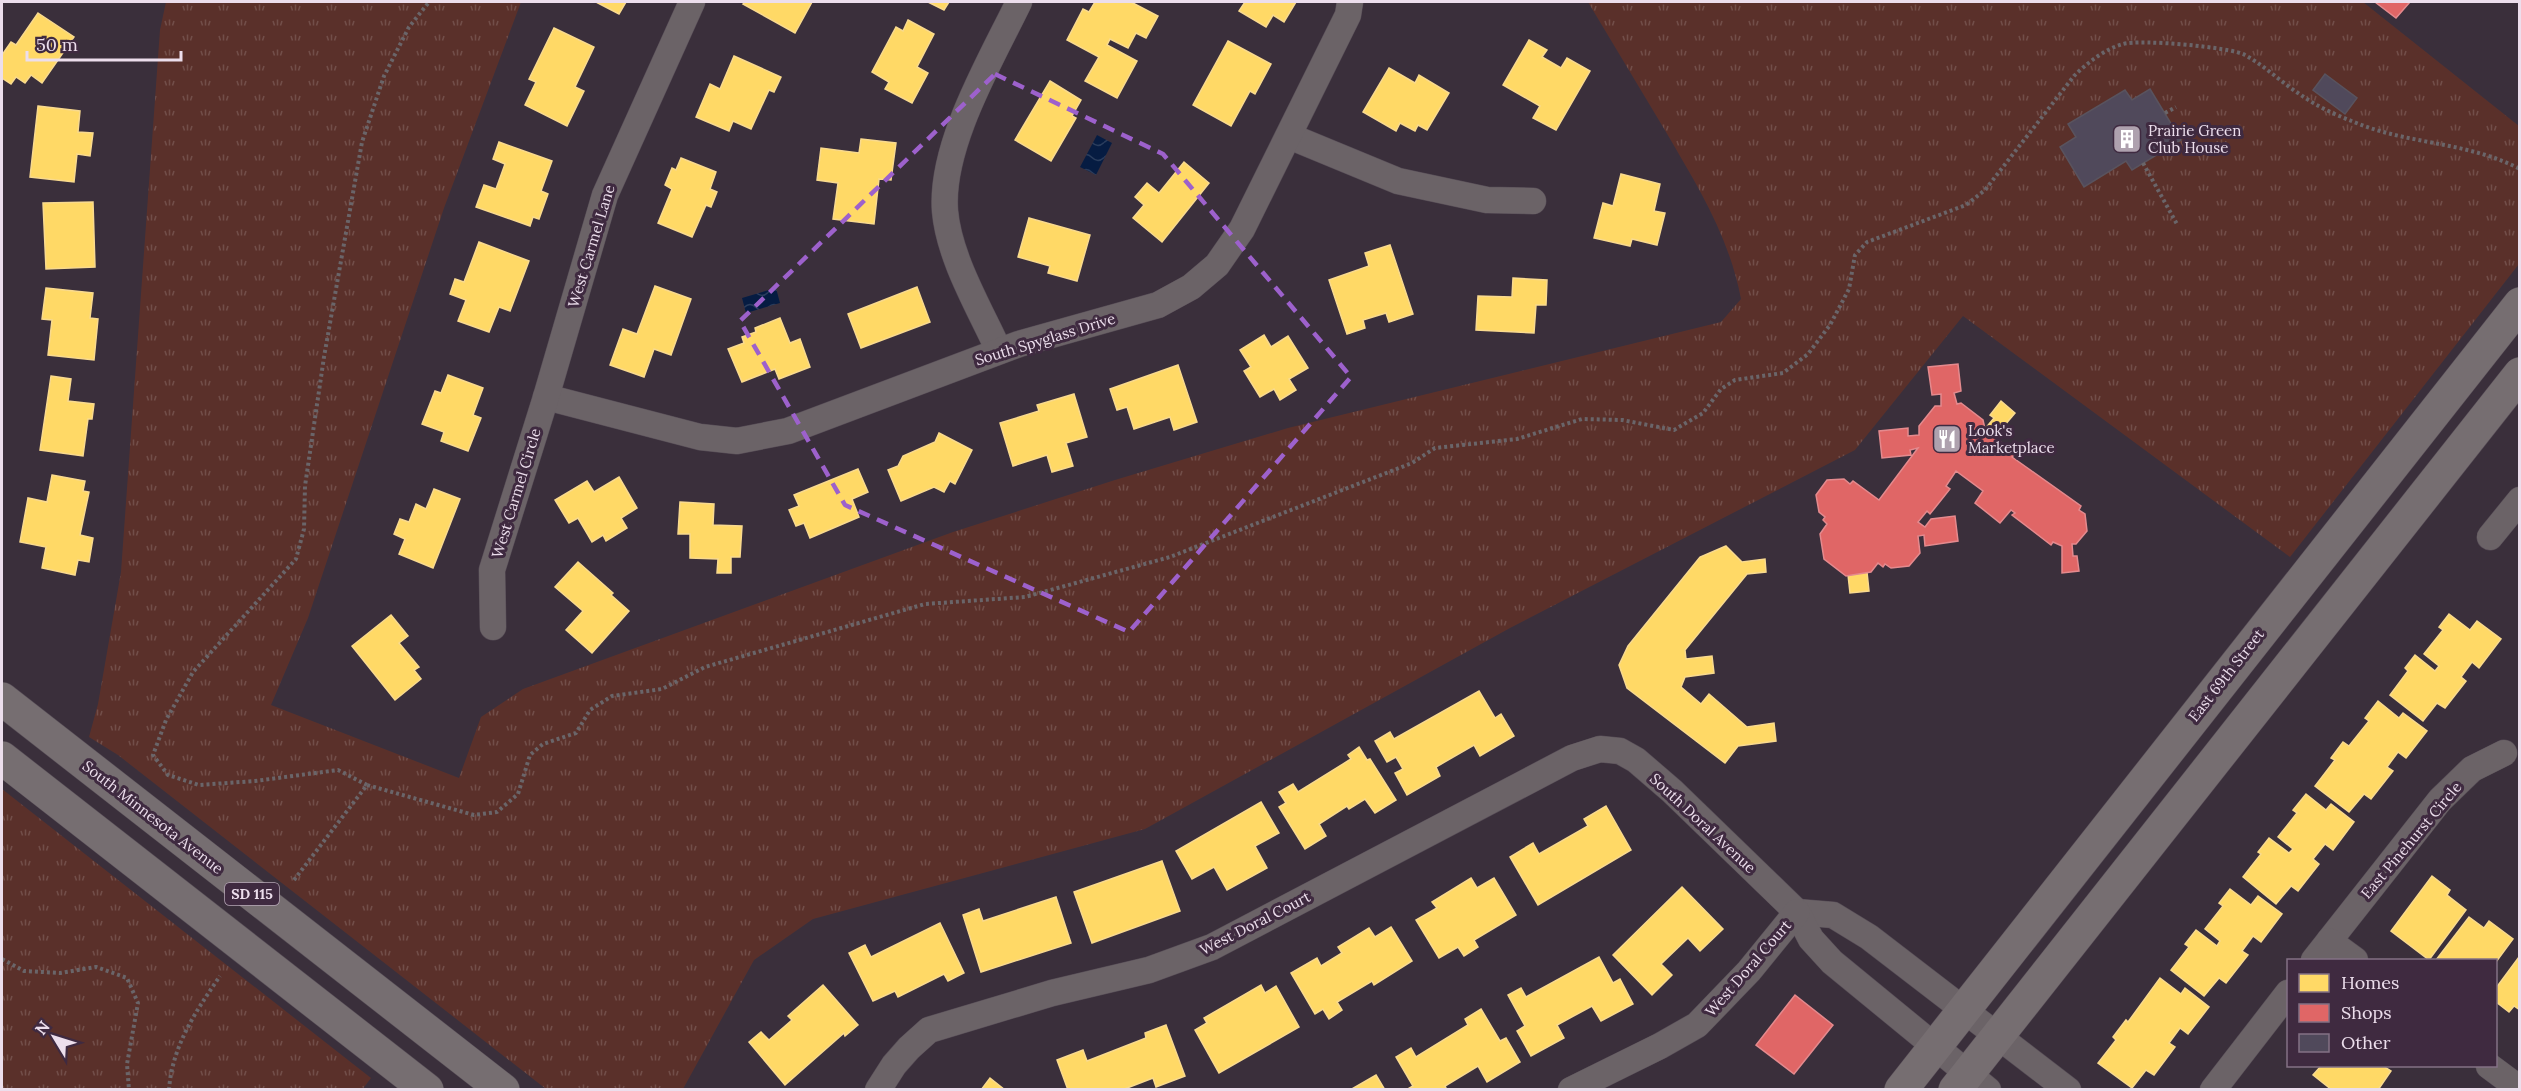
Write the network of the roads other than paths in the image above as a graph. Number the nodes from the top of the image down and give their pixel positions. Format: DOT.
graph roads {
  1 [pos="692,2"];
  2 [pos="1019,2"];
  3 [pos="1350,2"];
  4 [pos="1289,136"];
  5 [pos="1533,201"];
  6 [pos="2520,303"];
  7 [pos="999,351"];
  8 [pos="2520,374"];
  9 [pos="546,397"];
  10 [pos="2520,500"];
  11 [pos="2490,537"];
  12 [pos="493,627"];
  13 [pos="2,699"];
  14 [pos="1600,748"];
  15 [pos="2504,753"];
  16 [pos="2,758"];
  17 [pos="1797,912"];
  18 [pos="2329,940"];
  19 [pos="2315,959"];
  20 [pos="2354,959"];
  21 [pos="2287,996"];
  22 [pos="1963,1009"];
  23 [pos="1997,1036"];
  24 [pos="1934,1047"];
  25 [pos="2492,1067"];
  26 [pos="1970,1084"];
  27 [pos="427,1089"];
  28 [pos="503,1089"];
  29 [pos="878,1089"];
  30 [pos="1571,1089"];
  31 [pos="1901,1089"];
  32 [pos="2068,1089"];
  33 [pos="2213,1089"];
  34 [pos="2520,1089"];
  1 -- 9 [label="street, West Carmel Lane"];
  2 -- 7 [label="street"];
  3 -- 4 [label="street, South Spyglass Drive"];
  4 -- 5 [label="street"];
  4 -- 7 [label="street, South Spyglass Drive"];
  6 -- 22 [label="main road, East 69th Street"];
  7 -- 9 [label="street, South Spyglass Drive"];
  8 -- 23 [label="main road"];
  9 -- 12 [label="street, West Carmel Circle"];
  10 -- 11 [label="street"];
  13 -- 28 [label="main road, South Minnesota Avenue / SD 115"];
  14 -- 17 [label="street, South Doral Avenue"];
  14 -- 29 [label="street, West Doral Court"];
  15 -- 18 [label="street, East Pinehurst Circle"];
  16 -- 27 [label="main road, SD 115"];
  17 -- 22 [label="street"];
  17 -- 24 [label="street, South Doral Avenue"];
  17 -- 30 [label="street, West Doral Court"];
  18 -- 19 [label="street, East Pinehurst Circle"];
  18 -- 20 [label="street"];
  21 -- 33 [label="street"];
  22 -- 23 [label="street"];
  22 -- 24 [label="main road, East 69th Street"];
  23 -- 26 [label="main road"];
  23 -- 32 [label="street"];
  24 -- 26 [label="street, South Doral Avenue"];
  24 -- 31 [label="main road, East 69th Street"];
  25 -- 34 [label="street"];
}
